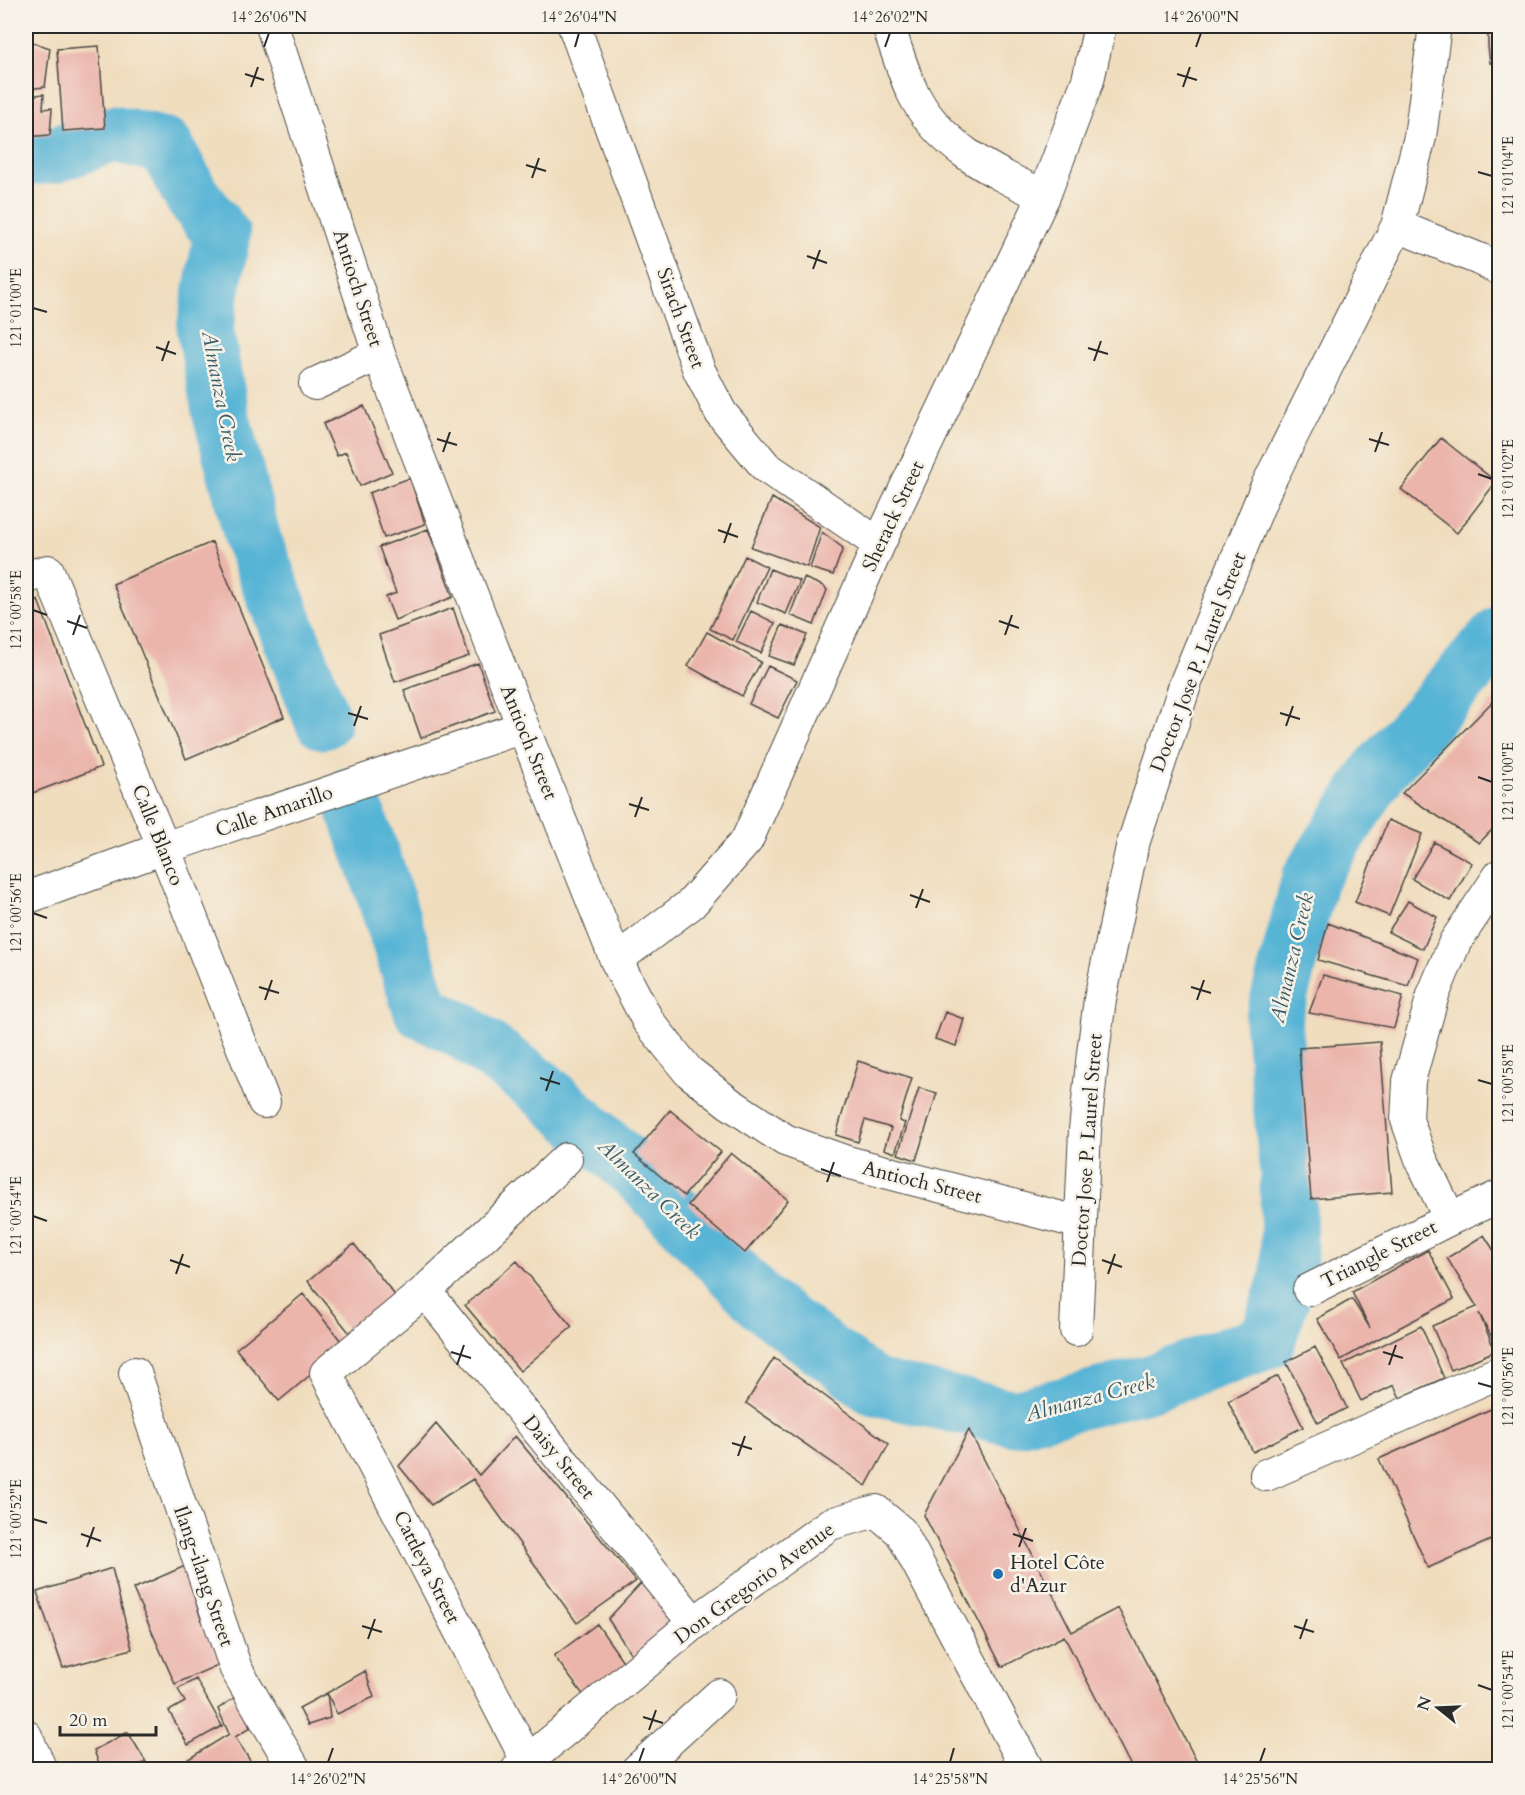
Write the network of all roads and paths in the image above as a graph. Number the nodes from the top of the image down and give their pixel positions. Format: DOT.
graph roads {
  1 [pos="272,26"];
  2 [pos="574,26"];
  3 [pos="888,26"];
  4 [pos="1100,26"];
  5 [pos="1435,26"];
  6 [pos="1044,195"];
  7 [pos="1397,226"];
  8 [pos="1500,269"];
  9 [pos="379,354"];
  10 [pos="315,384"];
  11 [pos="879,544"];
  12 [pos="37,574"];
  13 [pos="523,727"];
  14 [pos="164,848"];
  15 [pos="1500,875"];
  16 [pos="26,898"];
  17 [pos="616,960"];
  18 [pos="264,1102"];
  19 [pos="566,1159"];
  20 [pos="1500,1196"];
  21 [pos="1450,1219"];
  22 [pos="1081,1223"];
  23 [pos="1309,1290"];
  24 [pos="425,1291"];
  25 [pos="1076,1330"];
  26 [pos="1500,1372"];
  27 [pos="135,1373"];
  28 [pos="1266,1475"];
  29 [pos="694,1623"];
  30 [pos="719,1695"];
  31 [pos="26,1736"];
  32 [pos="526,1767"];
  33 [pos="41,1770"];
  34 [pos="295,1770"];
  35 [pos="637,1770"];
  36 [pos="1028,1770"];
  1 -- 9 [label="street, Antioch Street"];
  2 -- 11 [label="street, Sirach Street"];
  3 -- 6 [label="street"];
  4 -- 6 [label="street, Sherack Street"];
  5 -- 7 [label="street, Doctor Jose P. Laurel Street"];
  6 -- 11 [label="street, Sherack Street"];
  7 -- 8 [label="street"];
  7 -- 22 [label="street, Doctor Jose P. Laurel Street"];
  9 -- 10 [label="street"];
  9 -- 13 [label="street, Antioch Street"];
  11 -- 17 [label="street, Sherack Street"];
  12 -- 14 [label="street, Calle Blanco"];
  13 -- 14 [label="street, Calle Amarillo"];
  13 -- 17 [label="street, Antioch Street"];
  14 -- 16 [label="street, Calle Amarillo"];
  14 -- 18 [label="street, Calle Blanco"];
  15 -- 21 [label="street, Triangle Street"];
  17 -- 22 [label="street, Antioch Street"];
  19 -- 24 [label="street"];
  20 -- 21 [label="street, Triangle Street"];
  21 -- 23 [label="street, Triangle Street"];
  22 -- 25 [label="street, Doctor Jose P. Laurel Street"];
  24 -- 29 [label="street, Daisy Street"];
  24 -- 32 [label="street, Cattleya Street"];
  26 -- 28 [label="street"];
  27 -- 34 [label="street, Ilang-ilang Street"];
  29 -- 32 [label="street, Don Gregorio Avenue"];
  29 -- 36 [label="street, Don Gregorio Avenue"];
  30 -- 35 [label="street"];
  31 -- 33 [label="street"];
}
